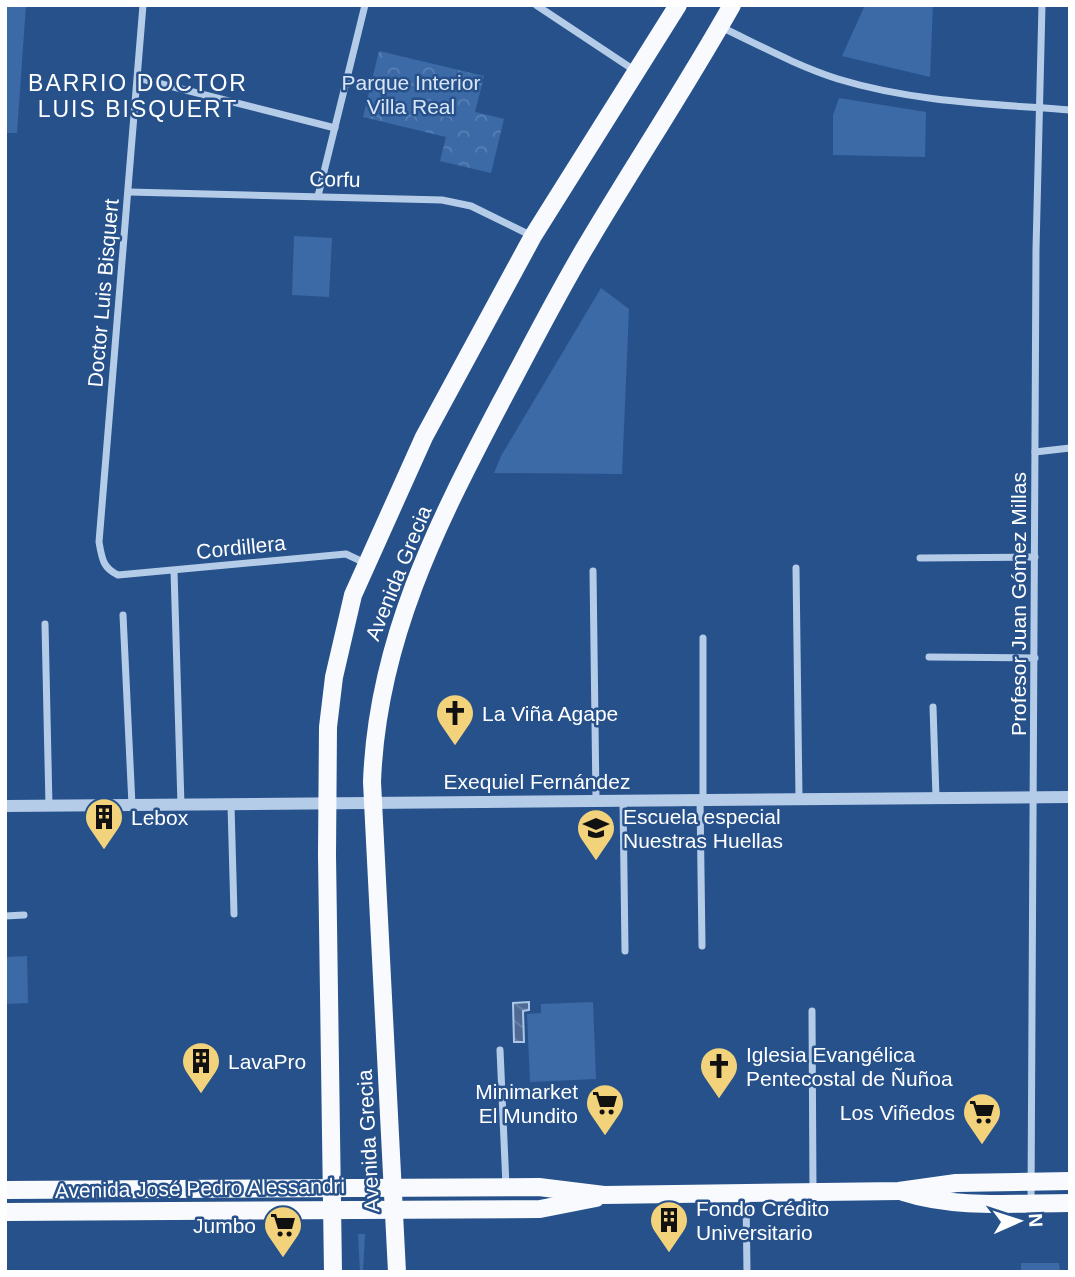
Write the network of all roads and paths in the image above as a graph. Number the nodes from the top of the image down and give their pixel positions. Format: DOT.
graph roads {
  1 [pos="143,5"];
  2 [pos="365,5"];
  3 [pos="536,5"];
  4 [pos="678,5"];
  5 [pos="732,5"];
  6 [pos="1042,5"];
  7 [pos="720,26"];
  8 [pos="637,72"];
  9 [pos="138,78"];
  10 [pos="1040,108"];
  11 [pos="1070,110"];
  12 [pos="335,128"];
  13 [pos="129,192"];
  14 [pos="318,196"];
  15 [pos="533,236"];
  16 [pos="1070,448"];
  17 [pos="1035,452"];
  18 [pos="1035,557"];
  19 [pos="920,558"];
  20 [pos="365,563"];
  21 [pos="796,568"];
  22 [pos="174,571"];
  23 [pos="593,571"];
  24 [pos="118,575"];
  25 [pos="123,615"];
  26 [pos="45,624"];
  27 [pos="703,638"];
  28 [pos="929,657"];
  29 [pos="1035,658"];
  30 [pos="933,707"];
  31 [pos="1070,796"];
  32 [pos="936,797"];
  33 [pos="1035,797"];
  34 [pos="799,798"];
  35 [pos="596,799"];
  36 [pos="623,799"];
  37 [pos="701,799"];
  38 [pos="373,801"];
  39 [pos="231,804"];
  40 [pos="328,804"];
  41 [pos="132,805"];
  42 [pos="181,805"];
  43 [pos="5,806"];
  44 [pos="49,806"];
  45 [pos="24,915"];
  46 [pos="234,915"];
  47 [pos="5,916"];
  48 [pos="702,946"];
  49 [pos="625,951"];
  50 [pos="812,1012"];
  51 [pos="500,1050"];
  52 [pos="1031,1181"];
  53 [pos="1070,1181"];
  54 [pos="393,1187"];
  55 [pos="506,1187"];
  56 [pos="330,1188"];
  57 [pos="5,1190"];
  58 [pos="899,1191"];
  59 [pos="813,1192"];
  60 [pos="746,1193"];
  61 [pos="604,1195"];
  62 [pos="1031,1203"];
  63 [pos="1070,1203"];
  64 [pos="394,1208"];
  65 [pos="331,1209"];
  66 [pos="5,1212"];
  67 [pos="332,1272"];
  68 [pos="397,1272"];
  69 [pos="747,1272"];
  1 -- 9 [label="street, Doctor Luis Bisquert"];
  2 -- 12 [label="street"];
  3 -- 8 [label="street"];
  4 -- 8 [label="main road, Avenida Grecia"];
  5 -- 7 [label="main road, Avenida Grecia"];
  6 -- 10 [label="street, Profesor Juan Gómez Millas"];
  7 -- 10 [label="street"];
  7 -- 38 [label="main road, Avenida Grecia"];
  8 -- 15 [label="main road, Avenida Grecia"];
  9 -- 12 [label="street"];
  9 -- 13 [label="street, Doctor Luis Bisquert"];
  10 -- 11 [label="street"];
  10 -- 17 [label="street, Profesor Juan Gómez Millas"];
  12 -- 14 [label="street"];
  13 -- 14 [label="street, Corfu"];
  13 -- 24 [label="street, Doctor Luis Bisquert"];
  14 -- 15 [label="street, Corfu"];
  15 -- 20 [label="main road, Avenida Grecia"];
  16 -- 17 [label="street"];
  17 -- 18 [label="street, Profesor Juan Gómez Millas"];
  18 -- 19 [label="street"];
  18 -- 29 [label="street, Profesor Juan Gómez Millas"];
  20 -- 22 [label="street, Cordillera"];
  20 -- 40 [label="main road, Avenida Grecia"];
  21 -- 34 [label="street"];
  22 -- 24 [label="street, Cordillera"];
  22 -- 42 [label="street"];
  23 -- 35 [label="street"];
  25 -- 41 [label="street"];
  26 -- 44 [label="street"];
  27 -- 37 [label="street"];
  28 -- 29 [label="street"];
  29 -- 33 [label="street, Profesor Juan Gómez Millas"];
  30 -- 32 [label="street"];
  31 -- 33 [label="street, Exequiel Fernández"];
  32 -- 33 [label="street, Exequiel Fernández"];
  32 -- 34 [label="street, Exequiel Fernández"];
  33 -- 52 [label="street, Profesor Juan Gómez Millas"];
  34 -- 37 [label="street, Exequiel Fernández"];
  35 -- 36 [label="street, Exequiel Fernández"];
  35 -- 38 [label="street, Exequiel Fernández"];
  36 -- 37 [label="street, Exequiel Fernández"];
  36 -- 49 [label="street"];
  37 -- 48 [label="street"];
  38 -- 40 [label="street, Exequiel Fernández"];
  38 -- 54 [label="main road, Avenida Grecia"];
  39 -- 40 [label="street, Exequiel Fernández"];
  39 -- 42 [label="street, Exequiel Fernández"];
  39 -- 46 [label="street"];
  40 -- 56 [label="main road, Avenida Grecia"];
  41 -- 42 [label="street, Exequiel Fernández"];
  41 -- 44 [label="street, Exequiel Fernández"];
  43 -- 44 [label="street, Exequiel Fernández"];
  45 -- 47 [label="street"];
  50 -- 59 [label="street"];
  51 -- 55 [label="street"];
  52 -- 53 [label="main road, Avenida José Pedro Alessandri"];
  52 -- 58 [label="main road, Avenida José Pedro Alessandri"];
  52 -- 62 [label="street, Profesor Juan Gómez Millas"];
  54 -- 55 [label="main road, Avenida José Pedro Alessandri"];
  54 -- 56 [label="main road, Avenida José Pedro Alessandri"];
  54 -- 64 [label="main road, Avenida Grecia"];
  55 -- 61 [label="main road, Avenida José Pedro Alessandri"];
  56 -- 57 [label="main road, Avenida José Pedro Alessandri"];
  56 -- 65 [label="main road, Avenida Grecia"];
  58 -- 59 [label="main road, Avenida José Pedro Alessandri"];
  58 -- 62 [label="main road, Avenida José Pedro Alessandri"];
  59 -- 60 [label="main road, Avenida José Pedro Alessandri"];
  60 -- 61 [label="main road, Avenida José Pedro Alessandri"];
  60 -- 69 [label="street"];
  61 -- 64 [label="main road, Avenida José Pedro Alessandri"];
  62 -- 63 [label="main road, Avenida José Pedro Alessandri"];
  64 -- 65 [label="main road, Avenida José Pedro Alessandri"];
  64 -- 68 [label="main road, Avenida Grecia"];
  65 -- 66 [label="main road, Avenida José Pedro Alessandri"];
  65 -- 67 [label="main road, Avenida Grecia"];
}
